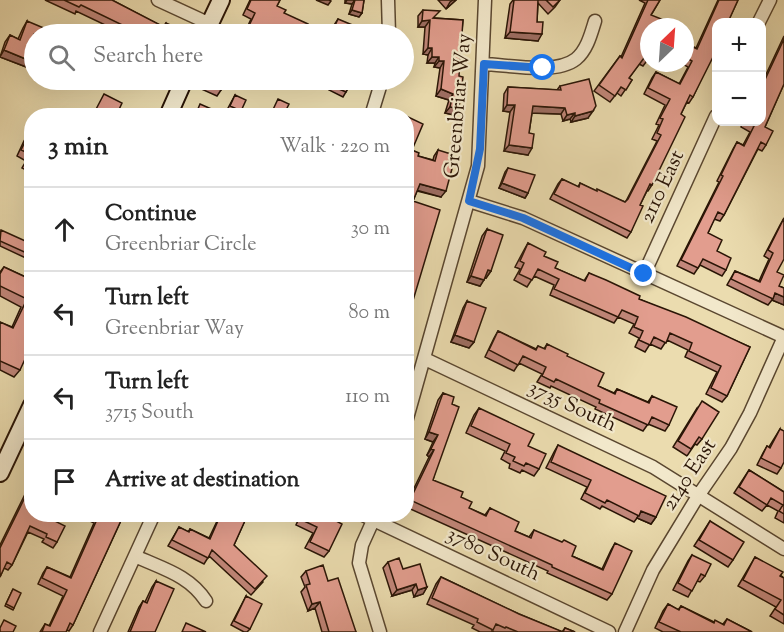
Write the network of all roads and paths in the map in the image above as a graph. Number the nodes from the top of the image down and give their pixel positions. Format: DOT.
graph roads {
  1 [pos="158,0"];
  2 [pos="221,0"];
  3 [pos="388,0"];
  4 [pos="486,0"];
  5 [pos="770,0"];
  6 [pos="761,18"];
  7 [pos="595,21"];
  8 [pos="199,24"];
  9 [pos="209,24"];
  10 [pos="389,24"];
  11 [pos="484,64"];
  12 [pos="180,90"];
  13 [pos="379,90"];
  14 [pos="172,108"];
  15 [pos="373,108"];
  16 [pos="712,126"];
  17 [pos="469,201"];
  18 [pos="644,274"];
  19 [pos="784,337"];
  20 [pos="425,359"];
  21 [pos="414,395"];
  22 [pos="24,422"];
  23 [pos="0,473"];
  24 [pos="698,496"];
  25 [pos="150,522"];
  26 [pos="373,522"];
  27 [pos="385,522"];
  28 [pos="784,549"];
  29 [pos="135,556"];
  30 [pos="206,601"];
  31 [pos="100,632"];
  32 [pos="380,632"];
  33 [pos="609,632"];
  34 [pos="625,632"];
  1 -- 8 [label="street"];
  2 -- 9 [label="street"];
  3 -- 10 [label="street"];
  4 -- 11 [label="street, Greenbriar Way"];
  5 -- 6 [label="street"];
  7 -- 11 [label="street"];
  11 -- 17 [label="street, Greenbriar Way"];
  12 -- 14 [label="street"];
  13 -- 15 [label="street"];
  16 -- 18 [label="street, 2110 East"];
  17 -- 18 [label="street"];
  17 -- 20 [label="street, Greenbriar Way"];
  18 -- 19 [label="street"];
  19 -- 24 [label="street, 2140 East"];
  20 -- 21 [label="street, Greenbriar Way"];
  20 -- 24 [label="street, 3735 South"];
  22 -- 23 [label="street"];
  24 -- 28 [label="street, 3735 South"];
  24 -- 34 [label="street, 2140 East"];
  25 -- 29 [label="street"];
  26 -- 32 [label="street"];
  27 -- 33 [label="street, 3780 South"];
  29 -- 30 [label="street"];
  29 -- 31 [label="street"];
}
